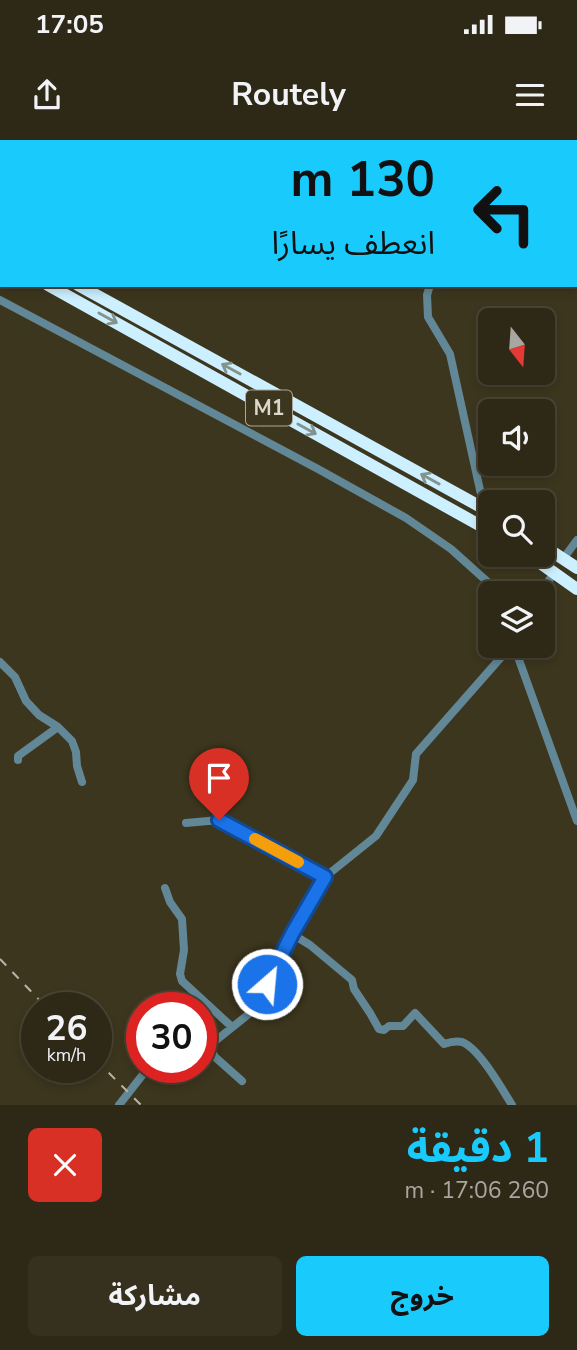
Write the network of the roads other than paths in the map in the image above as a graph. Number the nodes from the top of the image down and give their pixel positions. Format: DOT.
graph roads {
  1 [pos="52,287"];
  2 [pos="82,287"];
  3 [pos="430,287"];
  4 [pos="1,304"];
  5 [pos="482,490"];
  6 [pos="478,505"];
  7 [pos="478,524"];
  8 [pos="577,540"];
  9 [pos="555,554"];
  10 [pos="563,559"];
  11 [pos="546,567"];
  12 [pos="577,568"];
  13 [pos="554,573"];
  14 [pos="487,581"];
  15 [pos="548,581"];
  16 [pos="577,589"];
  17 [pos="501,658"];
  18 [pos="516,658"];
  19 [pos="0,662"];
  20 [pos="58,727"];
  21 [pos="18,760"];
  22 [pos="82,782"];
  23 [pos="577,821"];
  24 [pos="186,823"];
  25 [pos="325,877"];
  26 [pos="165,888"];
  27 [pos="292,934"];
  28 [pos="232,1027"];
  29 [pos="217,1038"];
  30 [pos="217,1059"];
  31 [pos="242,1081"];
  32 [pos="136,1083"];
  33 [pos="118,1105"];
  34 [pos="512,1105"];
  1 -- 7 [label="highway, M1, one-way"];
  6 -- 2 [label="highway, M1, one-way"];
  3 -- 5 [label="street"];
  4 -- 14 [label="street"];
  8 -- 10 [label="street"];
  9 -- 10 [label="highway"];
  10 -- 12 [label="highway"];
  11 -- 13 [label="highway"];
  13 -- 15 [label="street"];
  13 -- 16 [label="highway"];
  17 -- 25 [label="street"];
  18 -- 23 [label="street"];
  19 -- 20 [label="street"];
  20 -- 21 [label="street"];
  20 -- 22 [label="street"];
  24 -- 25 [label="street"];
  25 -- 27 [label="street"];
  26 -- 28 [label="street"];
  27 -- 28 [label="street"];
  27 -- 34 [label="street"];
  28 -- 29 [label="street"];
  30 -- 31 [label="street"];
  32 -- 33 [label="street"];
}
